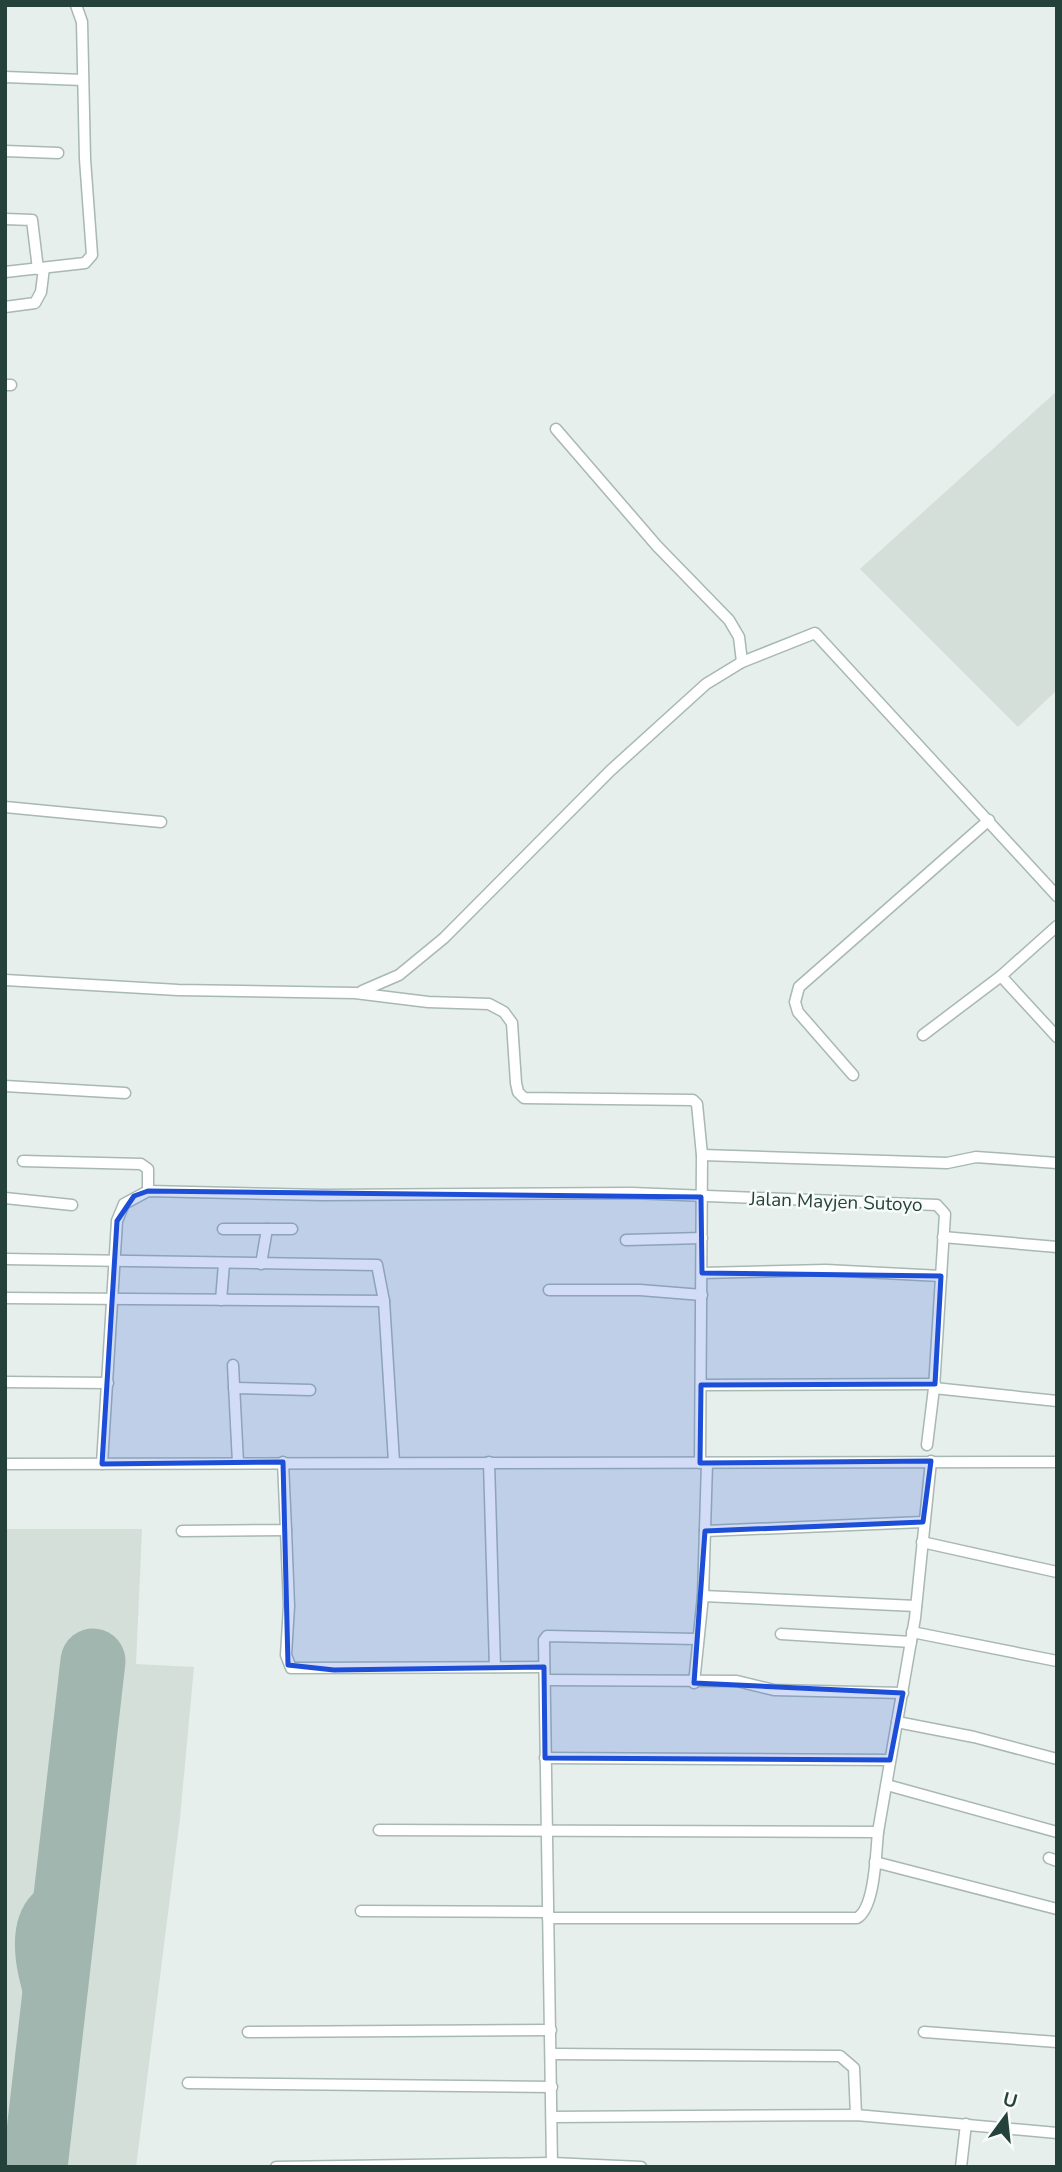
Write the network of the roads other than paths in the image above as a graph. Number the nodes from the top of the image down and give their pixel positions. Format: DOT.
graph roads {
  1 [pos="76,5"];
  2 [pos="5,77"];
  3 [pos="83,80"];
  4 [pos="5,150"];
  5 [pos="58,153"];
  6 [pos="5,219"];
  7 [pos="41,269"];
  8 [pos="5,272"];
  9 [pos="5,307"];
  10 [pos="556,429"];
  11 [pos="742,662"];
  12 [pos="5,807"];
  13 [pos="989,820"];
  14 [pos="161,822"];
  15 [pos="1057,896"];
  16 [pos="1057,926"];
  17 [pos="1001,976"];
  18 [pos="5,980"];
  19 [pos="355,993"];
  20 [pos="923,1035"];
  21 [pos="1057,1037"];
  22 [pos="853,1075"];
  23 [pos="5,1086"];
  24 [pos="125,1093"];
  25 [pos="702,1155"];
  26 [pos="23,1161"];
  27 [pos="1057,1163"];
  28 [pos="148,1191"];
  29 [pos="701,1197"];
  30 [pos="5,1198"];
  31 [pos="72,1205"];
  32 [pos="223,1228"];
  33 [pos="267,1229"];
  34 [pos="292,1229"];
  35 [pos="943,1237"];
  36 [pos="702,1238"];
  37 [pos="626,1240"];
  38 [pos="1057,1247"];
  39 [pos="5,1259"];
  40 [pos="116,1263"];
  41 [pos="224,1264"];
  42 [pos="261,1264"];
  43 [pos="702,1273"];
  44 [pos="941,1276"];
  45 [pos="549,1290"];
  46 [pos="702,1295"];
  47 [pos="5,1298"];
  48 [pos="114,1299"];
  49 [pos="221,1300"];
  50 [pos="384,1301"];
  51 [pos="233,1365"];
  52 [pos="5,1382"];
  53 [pos="108,1383"];
  54 [pos="701,1385"];
  55 [pos="934,1386"];
  56 [pos="234,1388"];
  57 [pos="310,1390"];
  58 [pos="1057,1401"];
  59 [pos="928,1461"];
  60 [pos="283,1462"];
  61 [pos="394,1462"];
  62 [pos="489,1462"];
  63 [pos="1057,1462"];
  64 [pos="238,1463"];
  65 [pos="704,1463"];
  66 [pos="5,1464"];
  67 [pos="102,1464"];
  68 [pos="923,1522"];
  69 [pos="286,1530"];
  70 [pos="182,1531"];
  71 [pos="705,1531"];
  72 [pos="922,1542"];
  73 [pos="1057,1572"];
  74 [pos="703,1596"];
  75 [pos="916,1606"];
  76 [pos="781,1634"];
  77 [pos="911,1637"];
  78 [pos="697,1639"];
  79 [pos="1057,1661"];
  80 [pos="495,1667"];
  81 [pos="537,1667"];
  82 [pos="545,1680"];
  83 [pos="694,1683"];
  84 [pos="904,1693"];
  85 [pos="897,1722"];
  86 [pos="545,1758"];
  87 [pos="1057,1759"];
  88 [pos="890,1760"];
  89 [pos="887,1785"];
  90 [pos="379,1830"];
  91 [pos="546,1832"];
  92 [pos="878,1832"];
  93 [pos="1057,1832"];
  94 [pos="875,1861"];
  95 [pos="1057,1909"];
  96 [pos="361,1911"];
  97 [pos="542,1913"];
  98 [pos="551,2030"];
  99 [pos="248,2032"];
  100 [pos="925,2032"];
  101 [pos="1057,2042"];
  102 [pos="552,2054"];
  103 [pos="187,2083"];
  104 [pos="544,2086"];
  105 [pos="856,2115"];
  106 [pos="552,2117"];
  107 [pos="965,2124"];
  108 [pos="1057,2133"];
  109 [pos="521,2165"];
  110 [pos="552,2165"];
  111 [pos="276,2167"];
  112 [pos="641,2167"];
  113 [pos="961,2167"];
  1 -- 3 [label="street"];
  2 -- 3 [label="street"];
  3 -- 7 [label="street"];
  4 -- 5 [label="street"];
  6 -- 7 [label="street"];
  7 -- 8 [label="street"];
  7 -- 9 [label="street"];
  10 -- 11 [label="street"];
  11 -- 13 [label="street"];
  11 -- 19 [label="street"];
  12 -- 14 [label="street"];
  13 -- 15 [label="street"];
  13 -- 22 [label="street"];
  16 -- 17 [label="street"];
  17 -- 20 [label="street"];
  17 -- 21 [label="street"];
  18 -- 19 [label="street"];
  19 -- 25 [label="street"];
  23 -- 24 [label="street"];
  25 -- 27 [label="street"];
  25 -- 29 [label="street"];
  26 -- 28 [label="street"];
  28 -- 29 [label="street, Jalan Mayjen Sutoyo"];
  28 -- 40 [label="street"];
  29 -- 35 [label="street, Jalan Mayjen Sutoyo"];
  29 -- 36 [label="street"];
  30 -- 31 [label="street"];
  32 -- 33 [label="street"];
  33 -- 34 [label="street"];
  33 -- 42 [label="street"];
  35 -- 38 [label="street"];
  35 -- 44 [label="street, Jalan Mayjen Sutoyo"];
  36 -- 37 [label="street"];
  36 -- 43 [label="street"];
  39 -- 40 [label="street"];
  40 -- 41 [label="street"];
  40 -- 48 [label="street"];
  41 -- 42 [label="street"];
  41 -- 49 [label="street"];
  42 -- 50 [label="street"];
  43 -- 44 [label="street"];
  43 -- 46 [label="street"];
  44 -- 55 [label="street, Jalan Mayjen Sutoyo"];
  45 -- 46 [label="street"];
  46 -- 54 [label="street"];
  47 -- 48 [label="street"];
  48 -- 49 [label="street"];
  48 -- 53 [label="street"];
  49 -- 50 [label="street"];
  50 -- 61 [label="street"];
  51 -- 56 [label="street"];
  52 -- 53 [label="street"];
  53 -- 67 [label="street"];
  54 -- 55 [label="street"];
  54 -- 65 [label="street"];
  55 -- 58 [label="street"];
  55 -- 59 [label="street, Jalan Mayjen Sutoyo"];
  56 -- 57 [label="street"];
  56 -- 64 [label="street"];
  59 -- 63 [label="street"];
  59 -- 65 [label="street"];
  59 -- 68 [label="street, Jalan Mayjen Sutoyo"];
  60 -- 61 [label="street"];
  60 -- 64 [label="street"];
  60 -- 69 [label="street"];
  61 -- 62 [label="street"];
  62 -- 65 [label="street"];
  62 -- 80 [label="street"];
  64 -- 67 [label="street"];
  65 -- 71 [label="street"];
  66 -- 67 [label="street"];
  68 -- 71 [label="street"];
  68 -- 72 [label="street, Jalan Mayjen Sutoyo"];
  69 -- 70 [label="street"];
  69 -- 80 [label="street"];
  71 -- 74 [label="street"];
  72 -- 73 [label="street"];
  72 -- 75 [label="street, Jalan Mayjen Sutoyo"];
  74 -- 75 [label="street"];
  74 -- 78 [label="street"];
  75 -- 77 [label="street, Jalan Mayjen Sutoyo"];
  76 -- 77 [label="street"];
  77 -- 79 [label="street"];
  77 -- 84 [label="street, Jalan Mayjen Sutoyo"];
  78 -- 81 [label="street"];
  78 -- 83 [label="street"];
  80 -- 81 [label="street"];
  81 -- 82 [label="street"];
  82 -- 83 [label="street"];
  82 -- 86 [label="street"];
  83 -- 84 [label="street"];
  84 -- 85 [label="street, Jalan Mayjen Sutoyo"];
  85 -- 87 [label="street"];
  85 -- 88 [label="street, Jalan Mayjen Sutoyo"];
  86 -- 88 [label="street"];
  86 -- 91 [label="street"];
  88 -- 89 [label="street, Jalan Mayjen Sutoyo"];
  89 -- 92 [label="street, Jalan Mayjen Sutoyo"];
  89 -- 93 [label="street"];
  90 -- 91 [label="street"];
  91 -- 92 [label="street"];
  91 -- 97 [label="street"];
  92 -- 94 [label="street, Jalan Mayjen Sutoyo"];
  94 -- 95 [label="street"];
  94 -- 97 [label="street, Jalan Mayjen Sutoyo"];
  96 -- 97 [label="street"];
  97 -- 98 [label="street"];
  98 -- 99 [label="street"];
  98 -- 102 [label="street"];
  100 -- 101 [label="street"];
  102 -- 104 [label="street"];
  102 -- 105 [label="street"];
  103 -- 104 [label="street"];
  104 -- 106 [label="street"];
  105 -- 106 [label="street"];
  105 -- 107 [label="street"];
  106 -- 110 [label="street"];
  107 -- 108 [label="street"];
  107 -- 113 [label="street"];
  109 -- 110 [label="street"];
  109 -- 111 [label="street"];
  110 -- 112 [label="street"];
}
